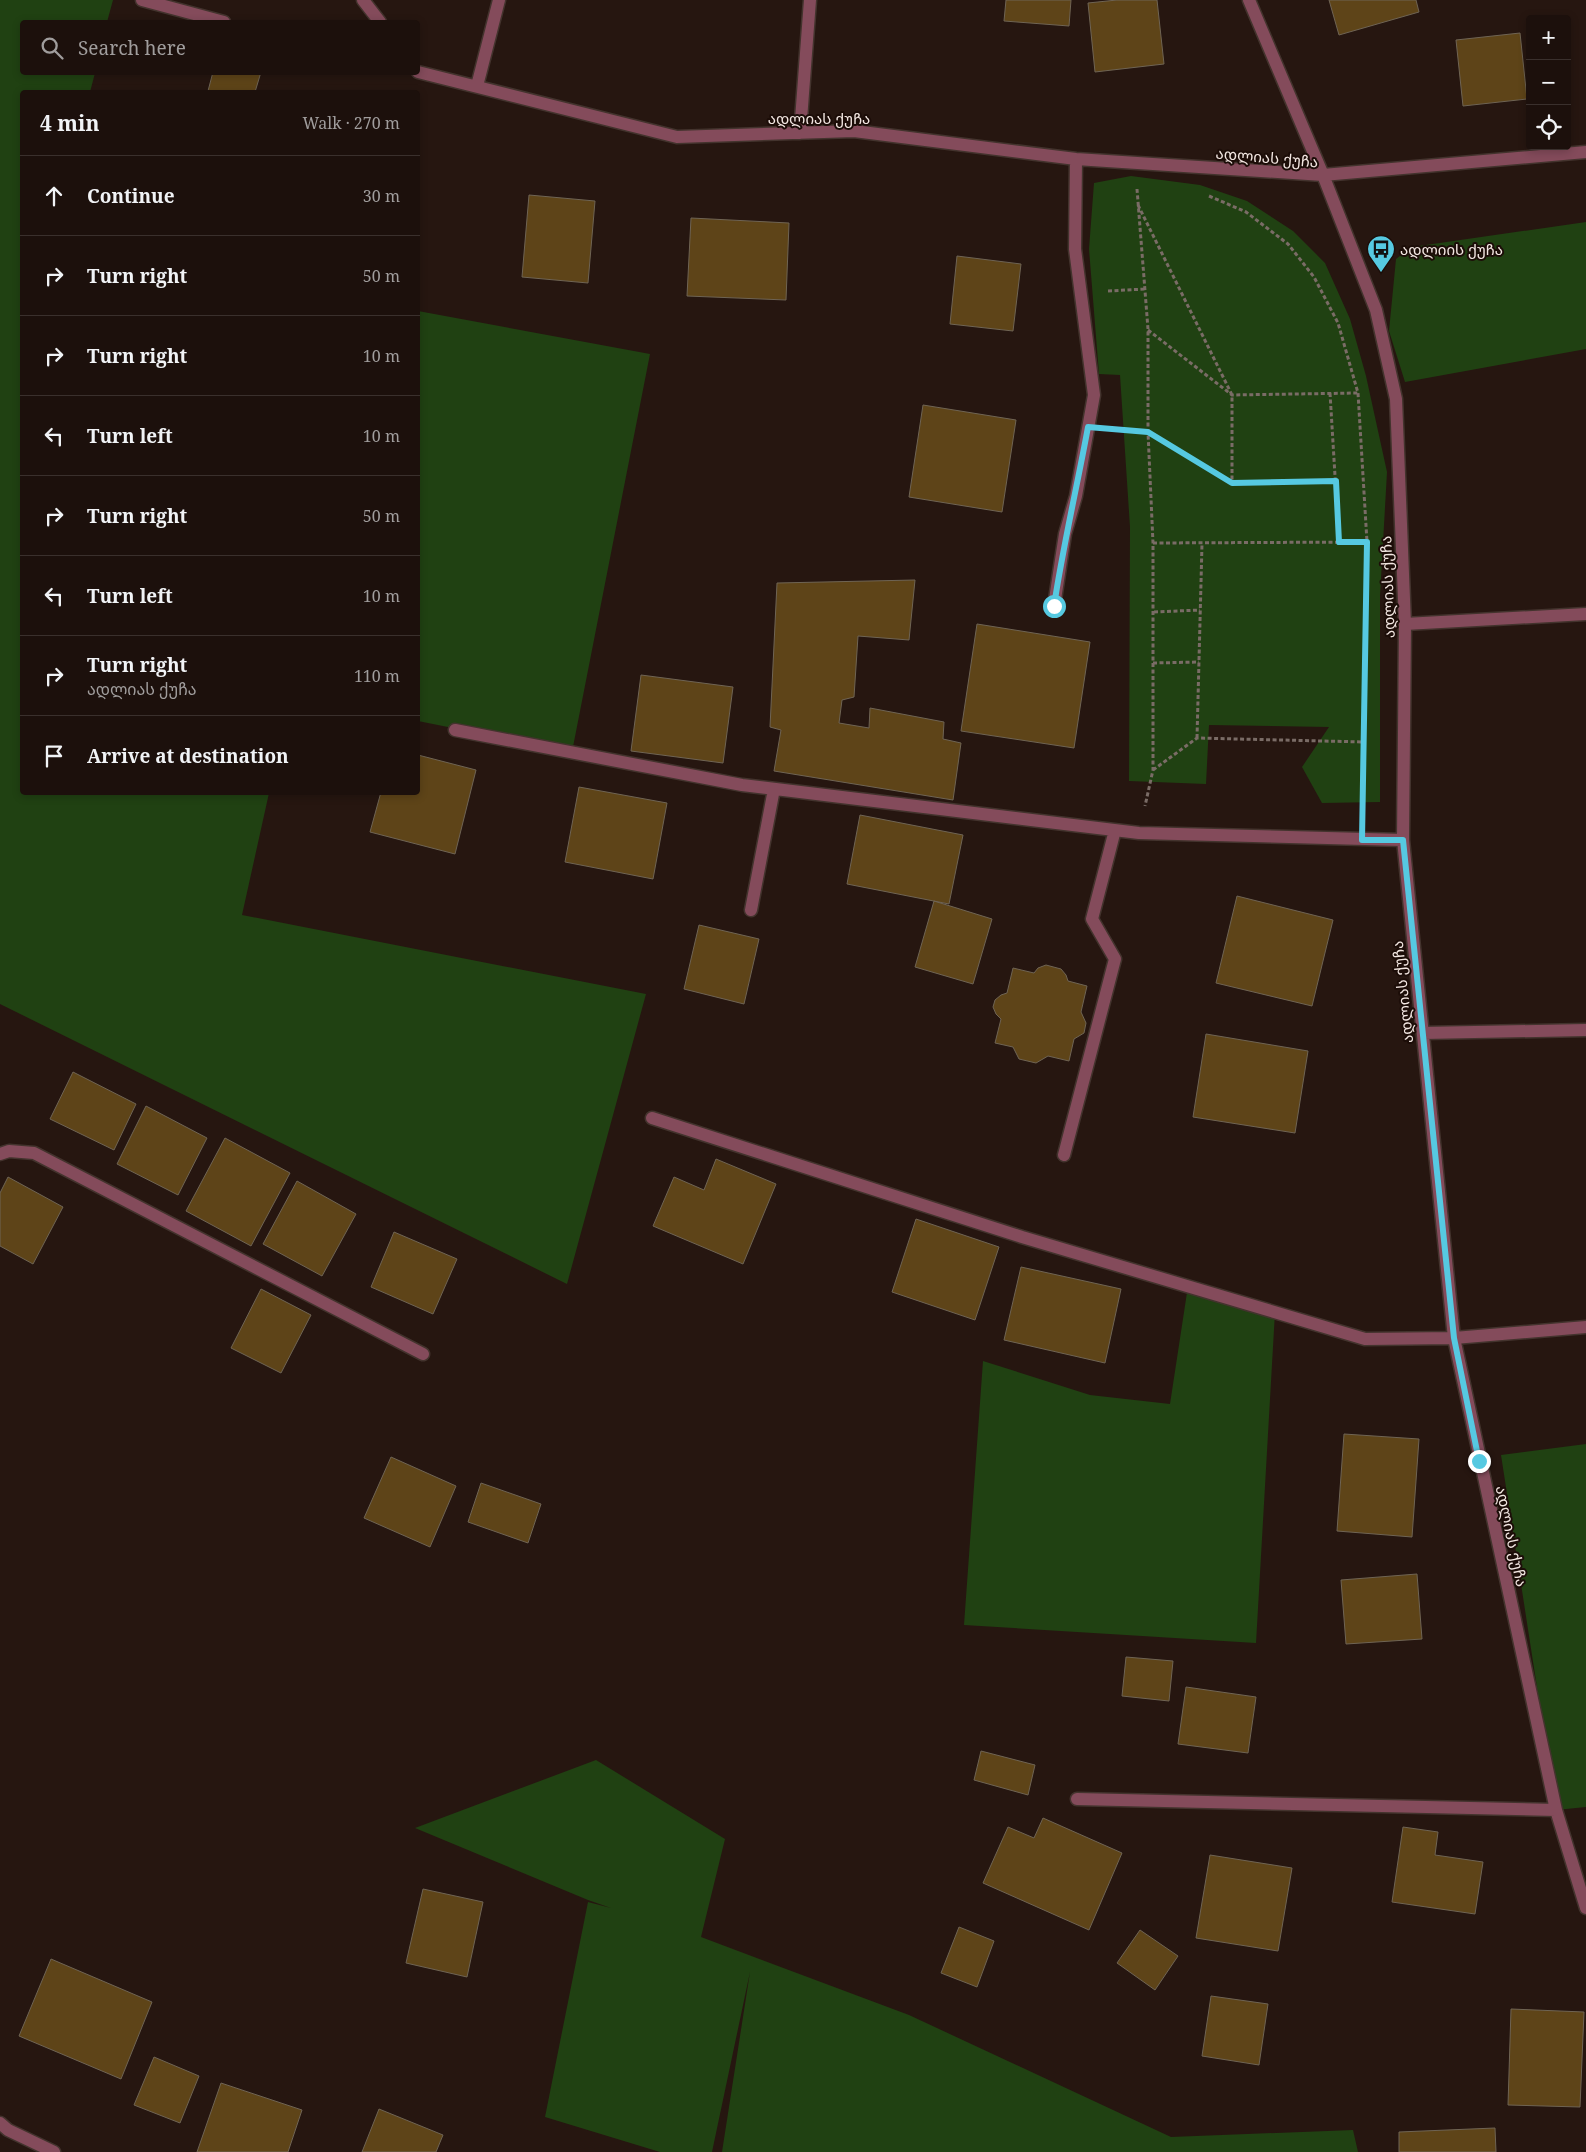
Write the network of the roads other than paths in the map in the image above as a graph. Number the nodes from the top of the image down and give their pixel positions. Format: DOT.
graph roads {
  1 [pos="142,0"];
  2 [pos="363,0"];
  3 [pos="499,0"];
  4 [pos="810,0"];
  5 [pos="1249,0"];
  6 [pos="217,20"];
  7 [pos="378,20"];
  8 [pos="420,72"];
  9 [pos="477,86"];
  10 [pos="800,133"];
  11 [pos="1586,152"];
  12 [pos="1076,159"];
  13 [pos="1323,175"];
  14 [pos="1054,606"];
  15 [pos="1586,614"];
  16 [pos="1405,624"];
  17 [pos="455,730"];
  18 [pos="774,789"];
  19 [pos="1114,830"];
  20 [pos="1403,840"];
  21 [pos="751,910"];
  22 [pos="1586,1030"];
  23 [pos="1422,1033"];
  24 [pos="652,1118"];
  25 [pos="0,1154"];
  26 [pos="1064,1155"];
  27 [pos="1586,1327"];
  28 [pos="1454,1338"];
  29 [pos="423,1354"];
  30 [pos="1077,1799"];
  31 [pos="1556,1810"];
  32 [pos="1586,1908"];
  33 [pos="0,2123"];
  34 [pos="54,2152"];
  1 -- 6 [label="street"];
  2 -- 7 [label="street"];
  3 -- 9 [label="street"];
  4 -- 10 [label="street"];
  5 -- 13 [label="street"];
  8 -- 9 [label="street, ადლიას ქუჩა"];
  9 -- 10 [label="street, ადლიას ქუჩა"];
  10 -- 12 [label="street, ადლიას ქუჩა"];
  11 -- 13 [label="street"];
  12 -- 13 [label="street, ადლიას ქუჩა"];
  12 -- 14 [label="street"];
  13 -- 16 [label="street, ადლიას ქუჩა"];
  15 -- 16 [label="street"];
  16 -- 20 [label="street, ადლიას ქუჩა"];
  17 -- 18 [label="street"];
  18 -- 19 [label="street"];
  18 -- 21 [label="street"];
  19 -- 20 [label="street"];
  19 -- 26 [label="street"];
  20 -- 23 [label="street, ადლიას ქუჩა"];
  22 -- 23 [label="street"];
  23 -- 28 [label="street, ადლიას ქუჩა"];
  24 -- 28 [label="street"];
  25 -- 29 [label="street"];
  27 -- 28 [label="street"];
  28 -- 31 [label="street, ადლიას ქუჩა"];
  30 -- 31 [label="street"];
  31 -- 32 [label="street, ადლიას ქუჩა"];
  33 -- 34 [label="street"];
}
